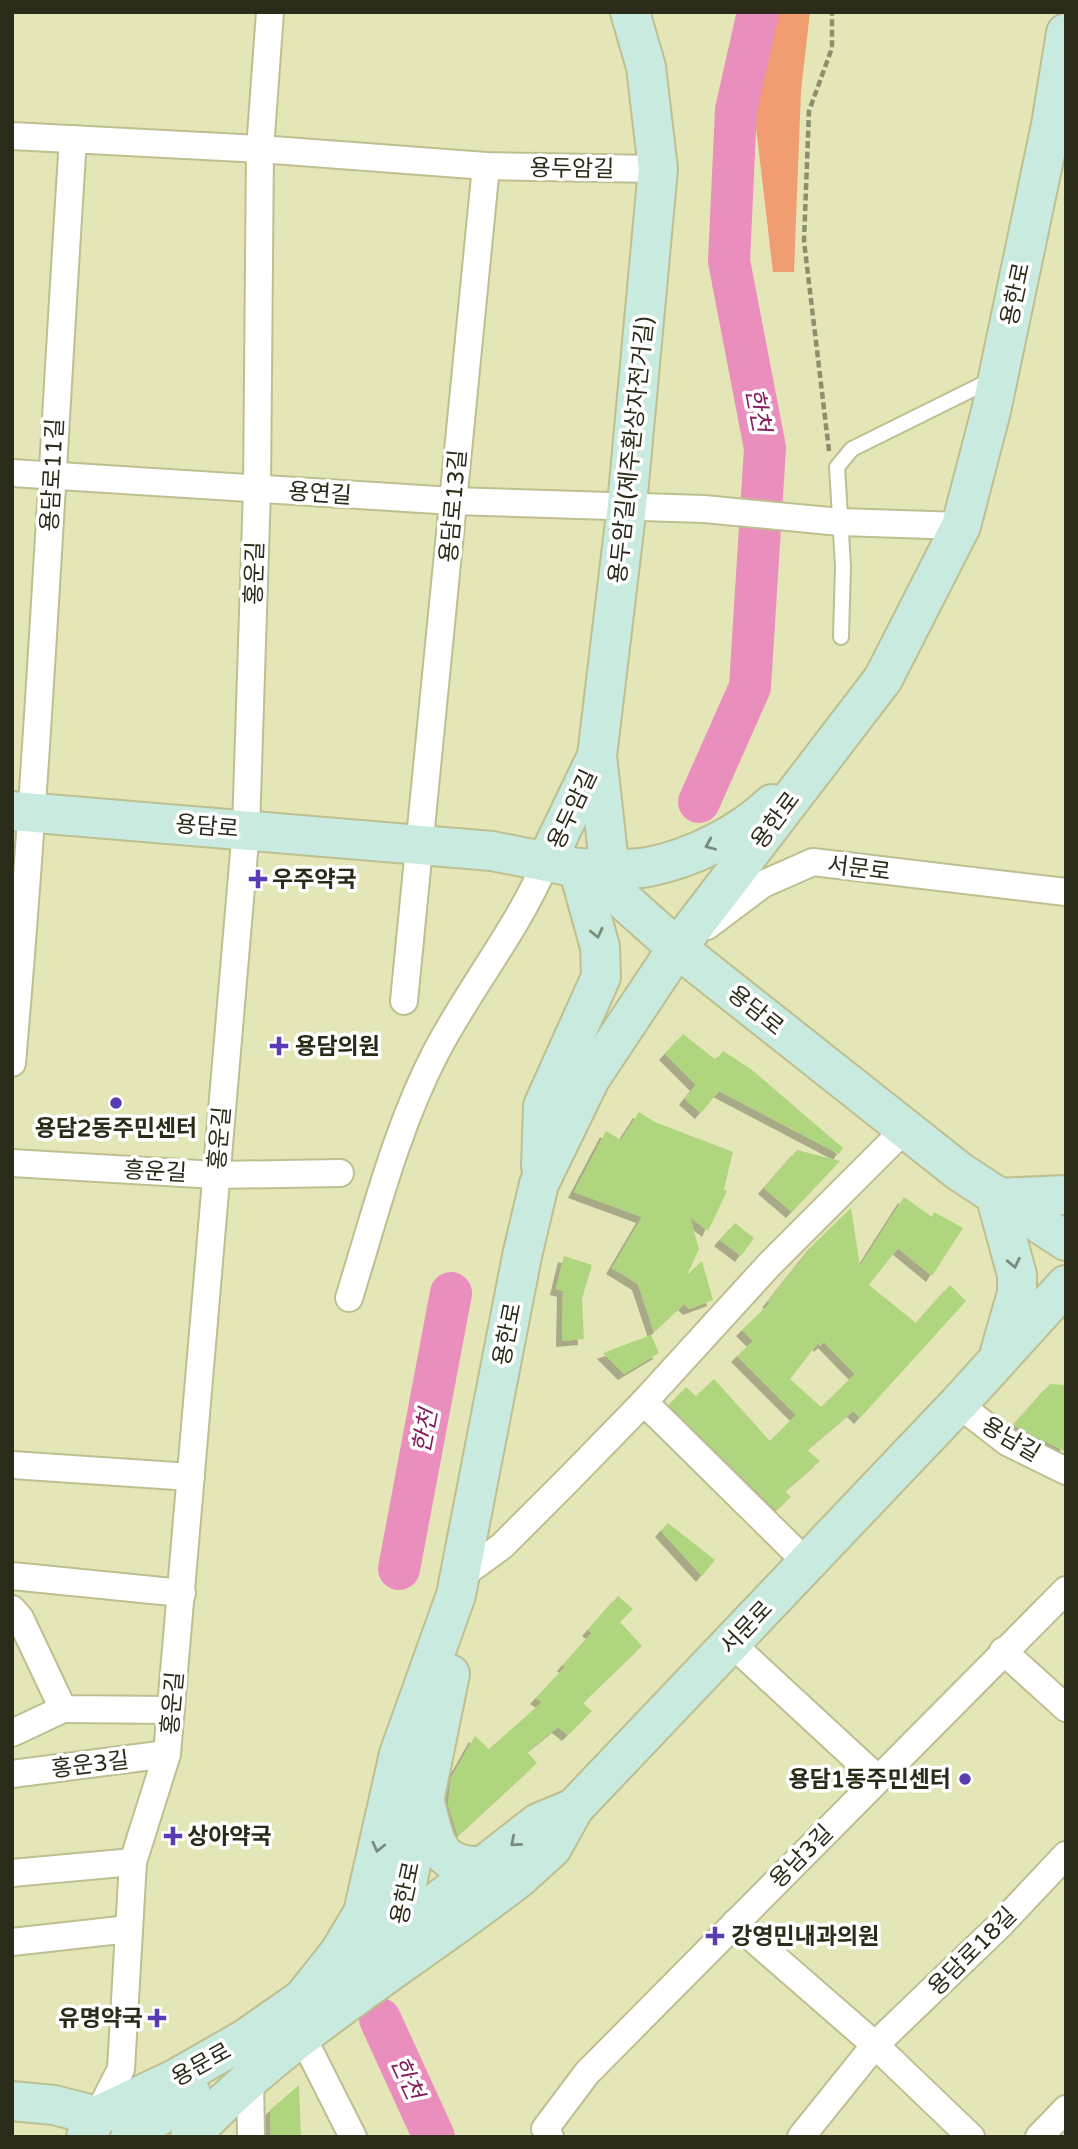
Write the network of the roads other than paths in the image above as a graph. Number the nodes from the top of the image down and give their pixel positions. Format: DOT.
graph roads {
  1 [pos="270,12"];
  2 [pos="630,12"];
  3 [pos="1066,33"];
  4 [pos="1058,119"];
  5 [pos="12,136"];
  6 [pos="74,139"];
  7 [pos="260,149"];
  8 [pos="486,166"];
  9 [pos="658,169"];
  10 [pos="998,376"];
  11 [pos="12,473"];
  12 [pos="51,474"];
  13 [pos="257,489"];
  14 [pos="453,501"];
  15 [pos="627,505"];
  16 [pos="840,522"];
  17 [pos="961,526"];
  18 [pos="841,637"];
  19 [pos="597,756"];
  20 [pos="821,759"];
  21 [pos="23,811"];
  22 [pos="246,829"];
  23 [pos="421,846"];
  24 [pos="586,872"];
  25 [pos="1066,892"];
  26 [pos="677,948"];
  27 [pos="404,1001"];
  28 [pos="12,1063"];
  29 [pos="905,1129"];
  30 [pos="12,1163"];
  31 [pos="340,1173"];
  32 [pos="216,1175"];
  33 [pos="540,1182"];
  34 [pos="1066,1195"];
  35 [pos="996,1198"];
  36 [pos="1066,1241"];
  37 [pos="1066,1285"];
  38 [pos="349,1298"];
  39 [pos="998,1360"];
  40 [pos="643,1402"];
  41 [pos="958,1404"];
  42 [pos="12,1465"];
  43 [pos="1066,1471"];
  44 [pos="191,1477"];
  45 [pos="807,1563"];
  46 [pos="12,1576"];
  47 [pos="459,1585"];
  48 [pos="1066,1590"];
  49 [pos="182,1593"];
  50 [pos="12,1609"];
  51 [pos="731,1643"];
  52 [pos="1003,1651"];
  53 [pos="419,1704"];
  54 [pos="1066,1708"];
  55 [pos="63,1709"];
  56 [pos="171,1710"];
  57 [pos="12,1733"];
  58 [pos="167,1754"];
  59 [pos="12,1774"];
  60 [pos="877,1778"];
  61 [pos="423,1803"];
  62 [pos="574,1808"];
  63 [pos="1066,1855"];
  64 [pos="134,1862"];
  65 [pos="483,1866"];
  66 [pos="12,1873"];
  67 [pos="735,1923"];
  68 [pos="129,1929"];
  69 [pos="397,1933"];
  70 [pos="12,1942"];
  71 [pos="340,2007"];
  72 [pos="301,2018"];
  73 [pos="875,2045"];
  74 [pos="250,2078"];
  75 [pos="12,2101"];
  76 [pos="1066,2109"];
  77 [pos="86,2130"];
  78 [pos="547,2133"];
  79 [pos="130,2137"];
  80 [pos="190,2137"];
  81 [pos="251,2137"];
  82 [pos="353,2137"];
  83 [pos="801,2137"];
  84 [pos="971,2137"];
  85 [pos="1038,2137"];
  1 -- 7 [label="street, 홍운길"];
  2 -- 9 [label="main road, 용두암길(제주환상자전거길)"];
  3 -- 4 [label="main road, 용한로"];
  4 -- 10 [label="main road, 용한로"];
  5 -- 6 [label="street"];
  6 -- 7 [label="street"];
  6 -- 12 [label="street, 용담로11길"];
  7 -- 8 [label="street"];
  7 -- 13 [label="street, 홍운길"];
  8 -- 9 [label="street, 용두암길"];
  8 -- 14 [label="street, 용담로13길"];
  9 -- 15 [label="main road, 용두암길(제주환상자전거길)"];
  10 -- 16 [label="lane"];
  10 -- 17 [label="main road, 용한로"];
  11 -- 12 [label="street, 용연길"];
  12 -- 13 [label="street, 용연길"];
  12 -- 21 [label="street, 용담로11길"];
  13 -- 14 [label="street, 용연길"];
  13 -- 22 [label="street, 홍운길"];
  14 -- 15 [label="street, 용연길"];
  14 -- 23 [label="street, 용담로13길"];
  15 -- 16 [label="street, 용연길"];
  15 -- 19 [label="main road, 용두암길(제주환상자전거길)"];
  16 -- 17 [label="street, 용연길"];
  16 -- 18 [label="lane"];
  17 -- 20 [label="main road, 용한로"];
  19 -- 24 [label="main road, 용두암길"];
  19 -- 24 [label="main road, 용두암길(제주환상자전거길)"];
  20 -- 24 [label="main road, one-way"];
  20 -- 26 [label="main road, 용한로"];
  21 -- 22 [label="main road, 용담로"];
  21 -- 28 [label="street"];
  22 -- 23 [label="main road, 용담로"];
  22 -- 32 [label="street, 홍운길"];
  23 -- 24 [label="main road, 용담로"];
  23 -- 27 [label="street"];
  24 -- 26 [label="main road, 용담로"];
  24 -- 33 [label="main road, 용두암길(제주환상자전거길), one-way"];
  24 -- 38 [label="street"];
  25 -- 26 [label="street, 서문로"];
  26 -- 29 [label="main road, 용담로"];
  26 -- 33 [label="main road, 용한로"];
  29 -- 35 [label="main road, 용담로"];
  29 -- 40 [label="street"];
  30 -- 32 [label="street, 흥운길"];
  31 -- 32 [label="street, 흥운길"];
  32 -- 44 [label="street, 홍운길"];
  33 -- 47 [label="main road, 용한로"];
  34 -- 35 [label="main road"];
  35 -- 36 [label="main road, 용담로"];
  35 -- 39 [label="main road, one-way"];
  37 -- 39 [label="main road, 서문로"];
  39 -- 41 [label="main road, 서문로"];
  40 -- 45 [label="street"];
  40 -- 47 [label="street"];
  41 -- 43 [label="street, 용남길"];
  41 -- 45 [label="main road, 서문로"];
  42 -- 44 [label="street"];
  44 -- 49 [label="street, 홍운길"];
  45 -- 51 [label="main road, 서문로"];
  46 -- 49 [label="street"];
  47 -- 53 [label="main road, 용한로"];
  47 -- 61 [label="main road, 용한로"];
  48 -- 52 [label="street, 용남3길"];
  49 -- 56 [label="street, 홍운길"];
  50 -- 55 [label="street"];
  51 -- 60 [label="street"];
  51 -- 62 [label="main road, 서문로"];
  52 -- 54 [label="street"];
  52 -- 60 [label="street, 용남3길"];
  53 -- 61 [label="main road"];
  53 -- 72 [label="main road, 용한로, one-way"];
  55 -- 56 [label="street"];
  55 -- 57 [label="street"];
  56 -- 58 [label="street, 홍운길"];
  58 -- 59 [label="street, 홍운3길"];
  58 -- 64 [label="street, 홍운길"];
  60 -- 67 [label="street, 용남3길"];
  61 -- 65 [label="main road"];
  61 -- 69 [label="main road, 용한로"];
  62 -- 65 [label="main road, 서문로, one-way"];
  62 -- 71 [label="main road"];
  63 -- 73 [label="street, 용담로18길"];
  64 -- 66 [label="street"];
  64 -- 68 [label="street, 홍운길"];
  65 -- 69 [label="main road, 서문로"];
  67 -- 73 [label="street"];
  67 -- 78 [label="street, 용남3길"];
  68 -- 70 [label="street"];
  68 -- 77 [label="street, 홍운길"];
  69 -- 71 [label="main road, 용한로"];
  69 -- 72 [label="main road, 서문로"];
  71 -- 72 [label="main road"];
  72 -- 74 [label="main road"];
  72 -- 77 [label="main road, 용문로"];
  72 -- 79 [label="main road, 용문로"];
  72 -- 82 [label="street"];
  73 -- 83 [label="street, 용담로18길"];
  73 -- 84 [label="street"];
  74 -- 80 [label="main road"];
  74 -- 81 [label="street"];
  75 -- 77 [label="main road"];
  76 -- 85 [label="street"];
}
